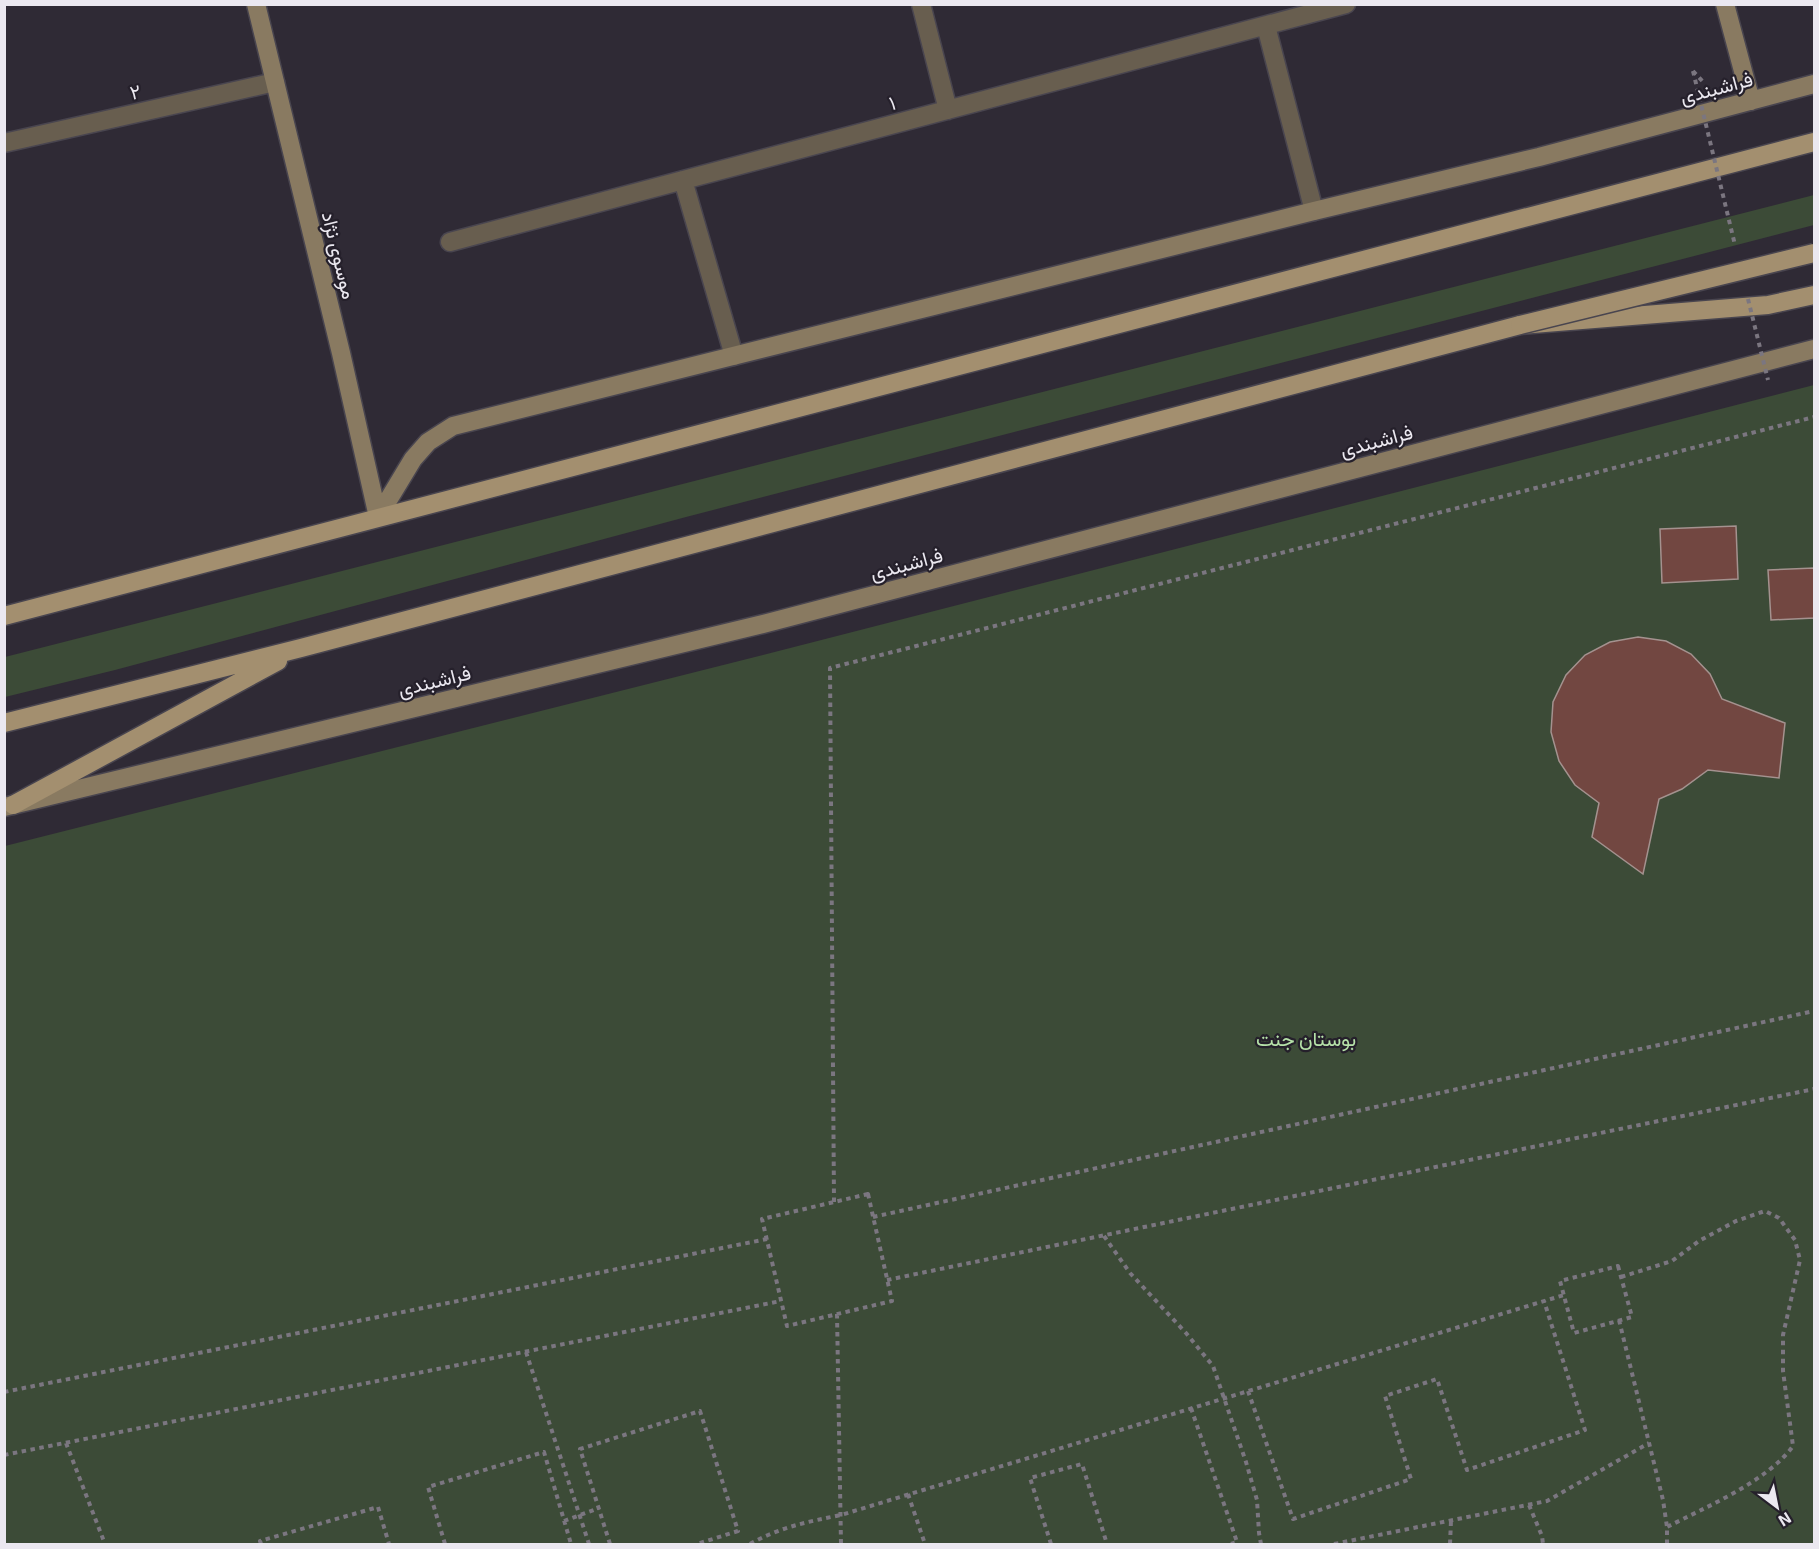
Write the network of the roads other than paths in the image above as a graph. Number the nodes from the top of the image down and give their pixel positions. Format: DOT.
graph roads {
  1 [pos="256,4"];
  2 [pos="921,4"];
  3 [pos="1346,4"];
  4 [pos="1725,4"];
  5 [pos="1266,26"];
  6 [pos="275,82"];
  7 [pos="1815,84"];
  8 [pos="1751,101"];
  9 [pos="948,110"];
  10 [pos="1815,142"];
  11 [pos="4,143"];
  12 [pos="683,180"];
  13 [pos="1314,211"];
  14 [pos="450,242"];
  15 [pos="1815,253"];
  16 [pos="1815,296"];
  17 [pos="1520,325"];
  18 [pos="1815,349"];
  19 [pos="734,356"];
  20 [pos="378,517"];
  21 [pos="4,616"];
  22 [pos="301,648"];
  23 [pos="4,723"];
  24 [pos="9,806"];
  1 -- 6 [label="main road, موسوی نژاد"];
  2 -- 9 [label="street"];
  3 -- 5 [label="street, ۱"];
  4 -- 8 [label="main road"];
  5 -- 9 [label="street, ۱"];
  5 -- 13 [label="street"];
  6 -- 11 [label="street, ۲"];
  6 -- 20 [label="main road, موسوی نژاد"];
  7 -- 8 [label="main road, فراشبندی"];
  8 -- 13 [label="main road, فراشبندی"];
  9 -- 12 [label="street, ۱"];
  10 -- 20 [label="main road"];
  12 -- 14 [label="street, ۱"];
  12 -- 19 [label="street"];
  13 -- 19 [label="main road, فراشبندی"];
  15 -- 17 [label="main road, bridge"];
  16 -- 17 [label="main road"];
  17 -- 22 [label="main road"];
  18 -- 24 [label="main road, فراشبندی"];
  19 -- 20 [label="main road, فراشبندی"];
  20 -- 21 [label="main road"];
  22 -- 23 [label="main road"];
  22 -- 24 [label="main road"];
}
